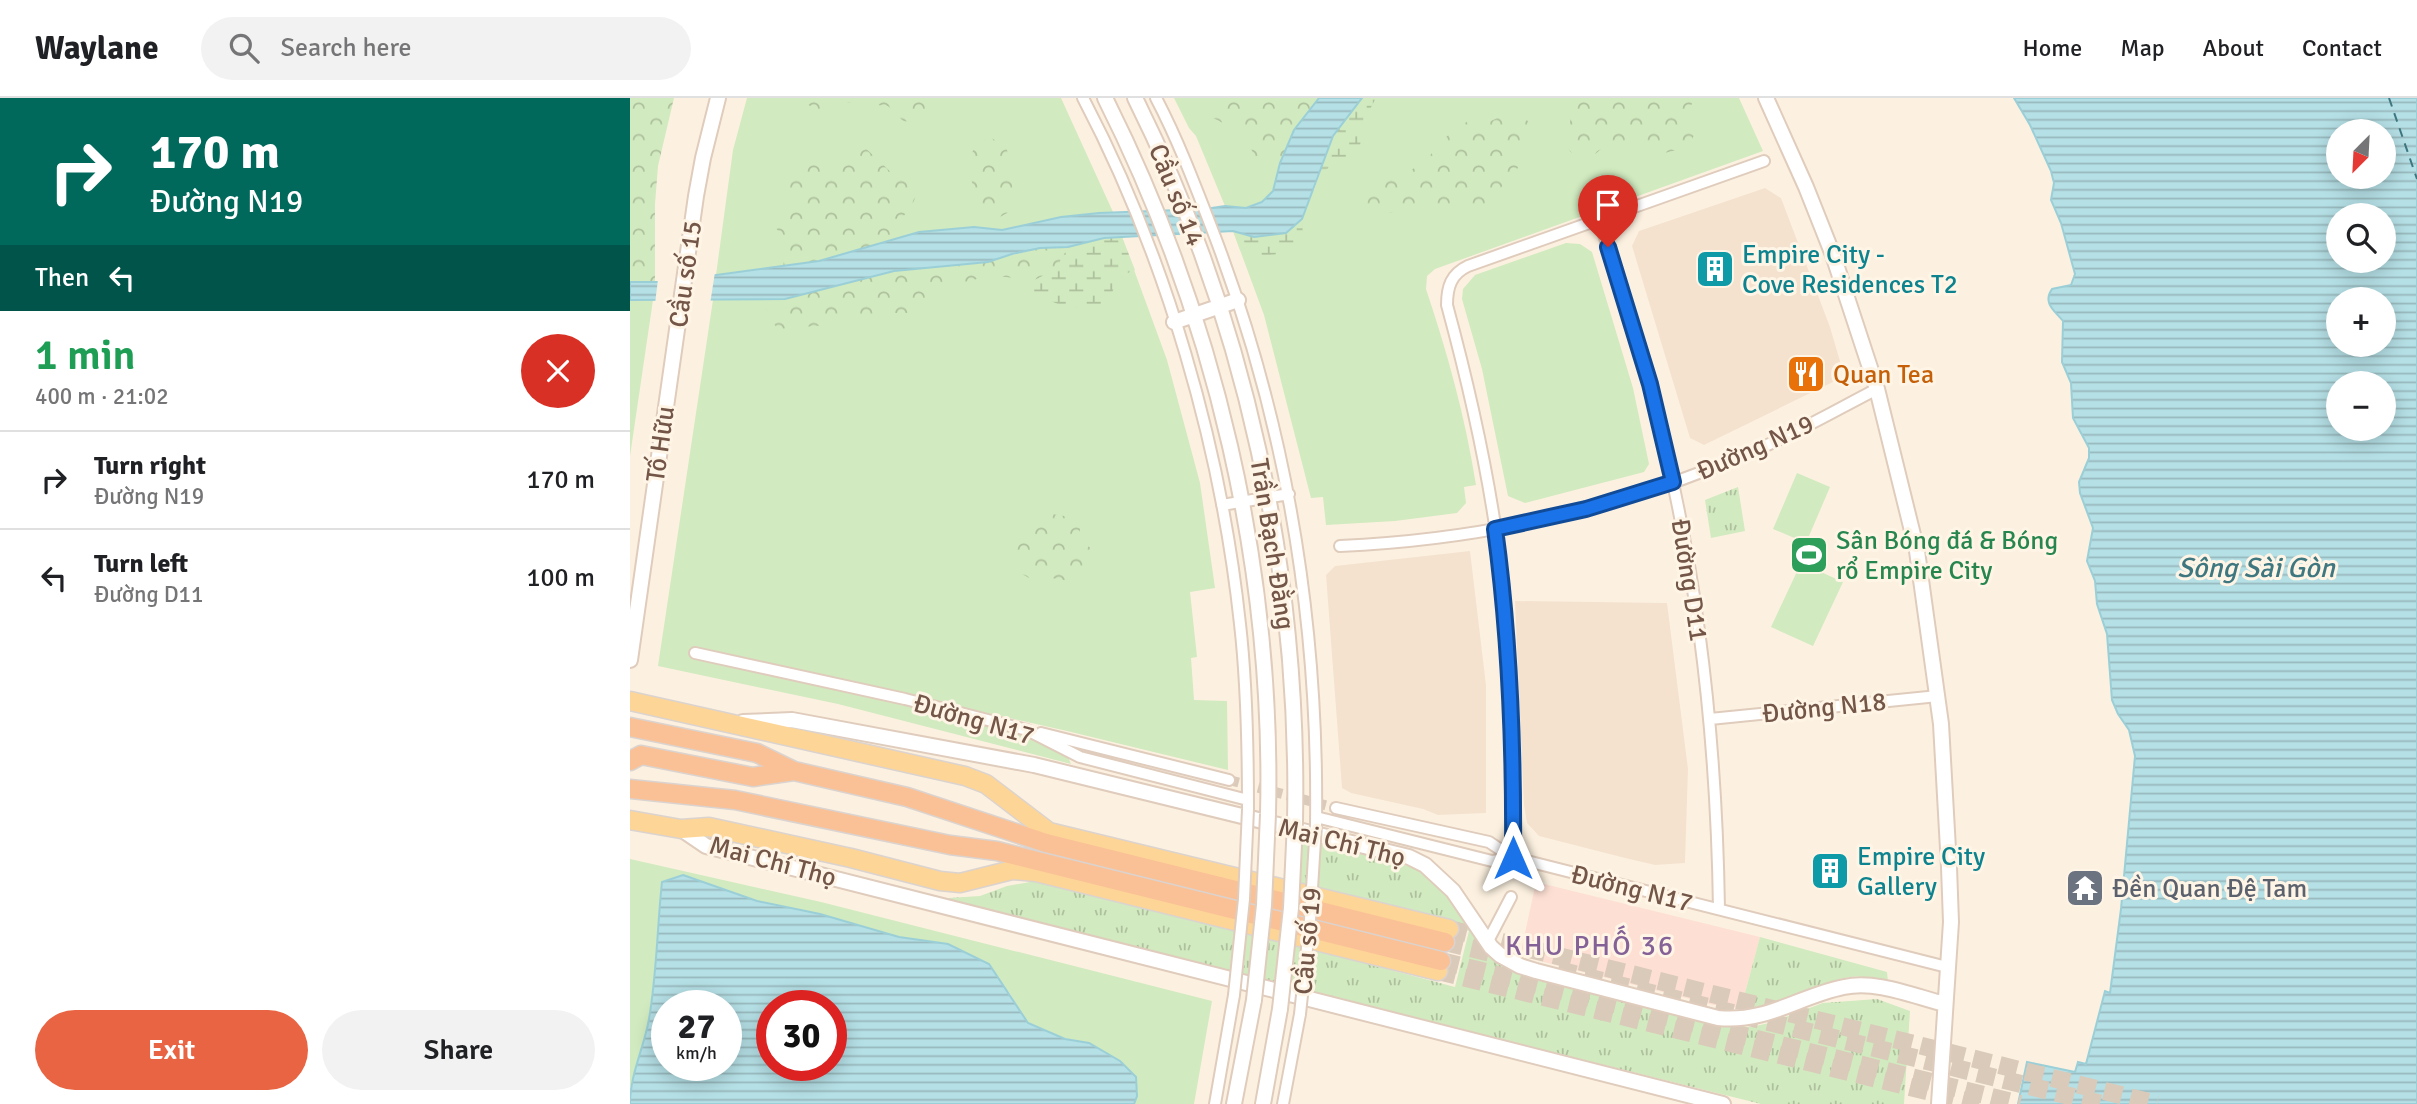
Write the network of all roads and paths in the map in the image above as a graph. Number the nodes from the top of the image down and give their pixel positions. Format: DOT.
graph roads {
  1 [pos="718,98"];
  2 [pos="1083,98"];
  3 [pos="1105,98"];
  4 [pos="1135,98"];
  5 [pos="1156,98"];
  6 [pos="1766,98"];
  7 [pos="1764,161"];
  8 [pos="1599,220"];
  9 [pos="1208,272"];
  10 [pos="1182,281"];
  11 [pos="1238,300"];
  12 [pos="1219,306"];
  13 [pos="1193,315"];
  14 [pos="1174,322"];
  15 [pos="674,353"];
  16 [pos="1877,388"];
  17 [pos="1673,482"];
  18 [pos="1289,494"];
  19 [pos="1268,497"];
  20 [pos="1241,502"];
  21 [pos="1222,506"];
  22 [pos="1495,529"];
  23 [pos="1340,546"];
  24 [pos="695,653"];
  25 [pos="630,660"];
  26 [pos="1938,696"];
  27 [pos="630,701"];
  28 [pos="1710,719"];
  29 [pos="730,723"];
  30 [pos="630,727"];
  31 [pos="1027,730"];
  32 [pos="630,761"];
  33 [pos="794,771"];
  34 [pos="1228,780"];
  35 [pos="630,789"];
  36 [pos="1248,804"];
  37 [pos="1336,808"];
  38 [pos="1268,814"];
  39 [pos="630,820"];
  40 [pos="1316,821"];
  41 [pos="1296,822"];
  42 [pos="681,829"];
  43 [pos="1513,858"];
  44 [pos="1511,897"];
  45 [pos="1719,909"];
  46 [pos="1447,936"];
  47 [pos="1488,941"];
  48 [pos="1440,966"];
  49 [pos="1947,967"];
  50 [pos="1945,1004"];
  51 [pos="1230,1020"];
  52 [pos="1250,1025"];
  53 [pos="1277,1032"];
  54 [pos="1296,1037"];
  55 [pos="1215,1104"];
  56 [pos="1234,1104"];
  57 [pos="1263,1104"];
  58 [pos="1283,1104"];
  59 [pos="1723,1104"];
  60 [pos="1939,1104"];
  1 -- 15 [label="street, Cầu số 15"];
  2 -- 14 [label="street, Cầu số 14"];
  3 -- 10 [label="street, Cầu số 14"];
  4 -- 9 [label="street, Cầu số 14"];
  5 -- 11 [label="street, Cầu số 14"];
  6 -- 16 [label="street"];
  7 -- 8 [label="street"];
  8 -- 17 [label="street, Đường D11"];
  8 -- 22 [label="street"];
  9 -- 12 [label="street, Trần Bạch Đằng"];
  10 -- 13 [label="street, Trần Bạch Đằng"];
  11 -- 12 [label="street"];
  11 -- 18 [label="street, Cầu số 14"];
  12 -- 13 [label="street"];
  12 -- 19 [label="street, Trần Bạch Đằng"];
  13 -- 14 [label="street"];
  13 -- 20 [label="street, Trần Bạch Đằng"];
  14 -- 21 [label="street, Cầu số 14"];
  15 -- 25 [label="street, Tố Hữu"];
  16 -- 17 [label="street, Đường N19"];
  16 -- 26 [label="street"];
  17 -- 22 [label="street, Đường N19"];
  17 -- 28 [label="street, Đường D11"];
  18 -- 19 [label="street"];
  18 -- 40 [label="street, Cầu số 19"];
  19 -- 20 [label="street"];
  19 -- 41 [label="street, Trần Bạch Đằng"];
  20 -- 21 [label="street"];
  20 -- 38 [label="street, Trần Bạch Đằng"];
  21 -- 36 [label="street, Cầu số 14"];
  22 -- 23 [label="street, Đường N19"];
  22 -- 43 [label="street"];
  24 -- 31 [label="street, Đường N17"];
  26 -- 28 [label="street, Đường N18"];
  26 -- 49 [label="street"];
  27 -- 29 [label="main road, Mai Chí Thọ"];
  28 -- 45 [label="street, Đường D11"];
  29 -- 46 [label="main road, Mai Chí Thọ"];
  29 -- 47 [label="street, Mai Chí Thọ"];
  30 -- 33 [label="highway, Mai Chí Thọ"];
  31 -- 34 [label="street"];
  31 -- 36 [label="street, Đường N17"];
  32 -- 33 [label="highway"];
  33 -- 46 [label="highway, Mai Chí Thọ"];
  35 -- 48 [label="highway, Mai Chí Thọ"];
  36 -- 51 [label="street, bridge"];
  37 -- 43 [label="street"];
  38 -- 52 [label="street, Cầu số 19, bridge"];
  39 -- 42 [label="main road, Mai Chí Thọ"];
  40 -- 43 [label="street, Đường N17"];
  40 -- 54 [label="street, Cầu số 19, bridge"];
  41 -- 53 [label="street, Cầu số 19, bridge"];
  42 -- 48 [label="main road, Mai Chí Thọ"];
  42 -- 59 [label="street, Mai Chí Thọ"];
  43 -- 45 [label="street, Đường N17"];
  44 -- 47 [label="street"];
  45 -- 49 [label="street, Đường N17"];
  47 -- 50 [label="street, Mai Chí Thọ"];
  49 -- 50 [label="street"];
  50 -- 60 [label="street"];
  51 -- 52 [label="street"];
  51 -- 55 [label="street"];
  52 -- 56 [label="street"];
  53 -- 54 [label="street"];
  53 -- 57 [label="street"];
  54 -- 58 [label="street, Cầu số 19"];
}
